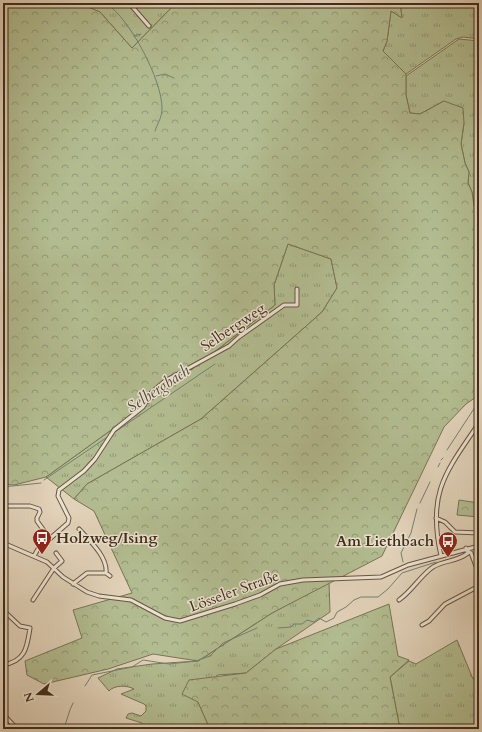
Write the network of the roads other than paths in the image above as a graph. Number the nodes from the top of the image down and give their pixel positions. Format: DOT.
graph roads {
  1 [pos="129,3"];
  2 [pos="148,26"];
  3 [pos="297,289"];
  4 [pos="479,423"];
  5 [pos="3,506"];
  6 [pos="436,518"];
  7 [pos="79,529"];
  8 [pos="479,533"];
  9 [pos="50,539"];
  10 [pos="3,543"];
  11 [pos="479,546"];
  12 [pos="467,550"];
  13 [pos="56,553"];
  14 [pos="34,556"];
  15 [pos="442,556"];
  16 [pos="476,566"];
  17 [pos="54,568"];
  18 [pos="106,572"];
  19 [pos="110,576"];
  20 [pos="72,584"];
  21 [pos="479,586"];
  22 [pos="33,600"];
  23 [pos="399,600"];
  24 [pos="3,610"];
  25 [pos="422,625"];
  26 [pos="3,665"];
  27 [pos="3,714"];
  28 [pos="17,729"];
  1 -- 2 [label="street"];
  3 -- 9 [label="street, Selbergweg"];
  4 -- 6 [label="street"];
  5 -- 9 [label="street"];
  6 -- 8 [label="street"];
  6 -- 15 [label="street"];
  7 -- 18 [label="street"];
  9 -- 14 [label="street, Selbergweg"];
  10 -- 14 [label="street, Lösseler Straße"];
  11 -- 12 [label="street, Lösseler Straße"];
  12 -- 15 [label="street, Lösseler Straße"];
  12 -- 16 [label="street"];
  12 -- 23 [label="street"];
  13 -- 17 [label="street"];
  14 -- 17 [label="street, Lösseler Straße"];
  15 -- 20 [label="street, Lösseler Straße"];
  17 -- 20 [label="street, Lösseler Straße"];
  17 -- 22 [label="street"];
  18 -- 19 [label="street"];
  18 -- 20 [label="street"];
  21 -- 25 [label="street"];
  24 -- 26 [label="street"];
  27 -- 28 [label="street"];
}
